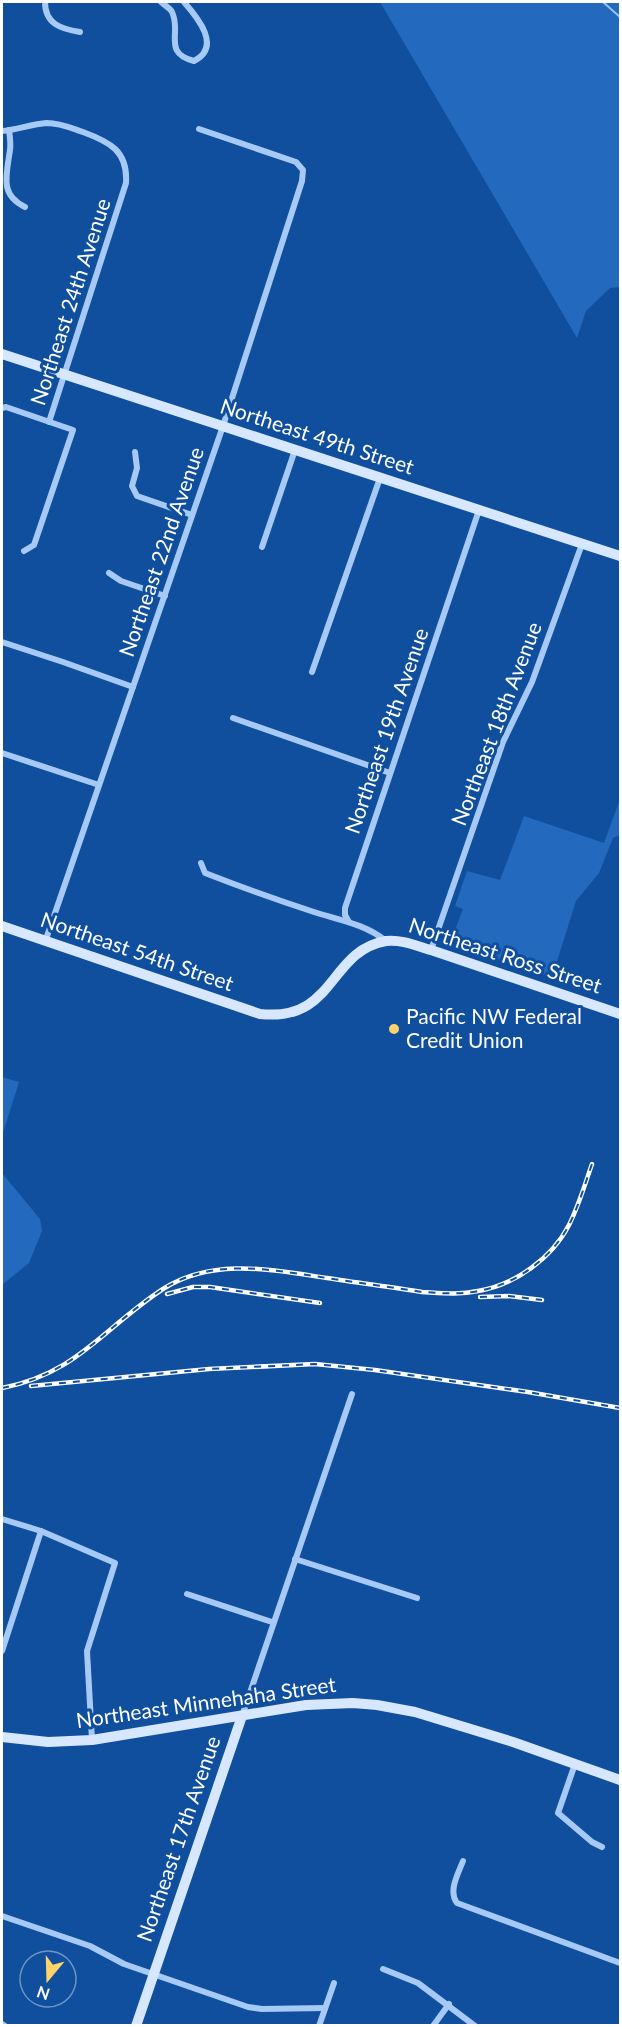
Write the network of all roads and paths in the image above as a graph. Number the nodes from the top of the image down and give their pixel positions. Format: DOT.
graph roads {
  1 [pos="45,2"];
  2 [pos="161,2"];
  3 [pos="184,2"];
  4 [pos="80,32"];
  5 [pos="199,129"];
  6 [pos="5,131"];
  7 [pos="25,207"];
  8 [pos="2,354"];
  9 [pos="65,374"];
  10 [pos="2,408"];
  11 [pos="49,422"];
  12 [pos="223,426"];
  13 [pos="295,450"];
  14 [pos="135,452"];
  15 [pos="380,478"];
  16 [pos="479,510"];
  17 [pos="192,515"];
  18 [pos="582,544"];
  19 [pos="262,547"];
  20 [pos="24,551"];
  21 [pos="621,556"];
  22 [pos="109,573"];
  23 [pos="165,596"];
  24 [pos="2,642"];
  25 [pos="312,672"];
  26 [pos="133,687"];
  27 [pos="233,718"];
  28 [pos="2,753"];
  29 [pos="390,773"];
  30 [pos="99,785"];
  31 [pos="201,863"];
  32 [pos="349,922"];
  33 [pos="2,926"];
  34 [pos="386,941"];
  35 [pos="45,942"];
  36 [pos="431,950"];
  37 [pos="260,1014"];
  38 [pos="621,1014"];
  39 [pos="352,1394"];
  40 [pos="2,1519"];
  41 [pos="41,1531"];
  42 [pos="295,1559"];
  43 [pos="187,1594"];
  44 [pos="417,1598"];
  45 [pos="272,1622"];
  46 [pos="2,1651"];
  47 [pos="242,1716"];
  48 [pos="2,1737"];
  49 [pos="93,1740"];
  50 [pos="575,1764"];
  51 [pos="621,1780"];
  52 [pos="602,1847"];
  53 [pos="463,1861"];
  54 [pos="2,1916"];
  55 [pos="621,1962"];
  56 [pos="383,1970"];
  57 [pos="153,1974"];
  58 [pos="334,1983"];
  59 [pos="449,2004"];
  60 [pos="325,2008"];
  61 [pos="136,2025"];
  62 [pos="319,2025"];
  63 [pos="433,2025"];
  64 [pos="475,2025"];
  1 -- 4 [label="street"];
  2 -- 3 [label="street"];
  5 -- 12 [label="street, Northeast 22nd Avenue"];
  6 -- 7 [label="street"];
  6 -- 9 [label="street, Northeast 24th Avenue"];
  8 -- 9 [label="street, Northeast 49th Street"];
  9 -- 11 [label="street, Northeast 24th Avenue"];
  9 -- 12 [label="street, Northeast 49th Street"];
  10 -- 11 [label="street, Northeast 24th Avenue"];
  11 -- 20 [label="street"];
  12 -- 13 [label="street, Northeast 49th Street"];
  12 -- 17 [label="street, Northeast 22nd Avenue"];
  13 -- 15 [label="street, Northeast 49th Street"];
  13 -- 19 [label="street"];
  14 -- 17 [label="street"];
  15 -- 16 [label="street, Northeast 49th Street"];
  15 -- 25 [label="street"];
  16 -- 18 [label="street, Northeast 49th Street"];
  16 -- 29 [label="street, Northeast 19th Avenue"];
  17 -- 23 [label="street, Northeast 22nd Avenue"];
  18 -- 21 [label="street, Northeast 49th Street"];
  18 -- 36 [label="street, Northeast 18th Avenue"];
  22 -- 23 [label="street"];
  23 -- 26 [label="street, Northeast 22nd Avenue"];
  24 -- 26 [label="street"];
  26 -- 30 [label="street, Northeast 22nd Avenue"];
  27 -- 29 [label="street"];
  28 -- 30 [label="street"];
  29 -- 32 [label="street, Northeast 19th Avenue"];
  30 -- 35 [label="street, Northeast 22nd Avenue"];
  31 -- 32 [label="street"];
  32 -- 34 [label="street"];
  33 -- 35 [label="street, Northeast 54th Street"];
  34 -- 36 [label="street, Northeast Ross Street"];
  34 -- 37 [label="street, Northeast Ross Street"];
  35 -- 37 [label="street, Northeast 54th Street"];
  36 -- 38 [label="street, Northeast Ross Street"];
  39 -- 42 [label="street, Northeast 17th Avenue"];
  40 -- 41 [label="street"];
  41 -- 46 [label="street"];
  41 -- 49 [label="street"];
  42 -- 44 [label="street"];
  42 -- 45 [label="street, Northeast 17th Avenue"];
  43 -- 45 [label="street"];
  45 -- 47 [label="street, Northeast 17th Avenue"];
  47 -- 49 [label="street, Northeast Minnehaha Street"];
  47 -- 50 [label="street, Northeast Minnehaha Street"];
  47 -- 57 [label="street, Northeast 17th Avenue"];
  48 -- 49 [label="street, Northeast Minnehaha Street"];
  50 -- 51 [label="street, Northeast Minnehaha Street"];
  50 -- 52 [label="street"];
  53 -- 55 [label="street"];
  54 -- 57 [label="street"];
  56 -- 59 [label="street"];
  57 -- 60 [label="street"];
  57 -- 61 [label="street, Northeast 17th Avenue"];
  58 -- 60 [label="street"];
  59 -- 63 [label="street"];
  59 -- 64 [label="street"];
  60 -- 62 [label="street"];
}
